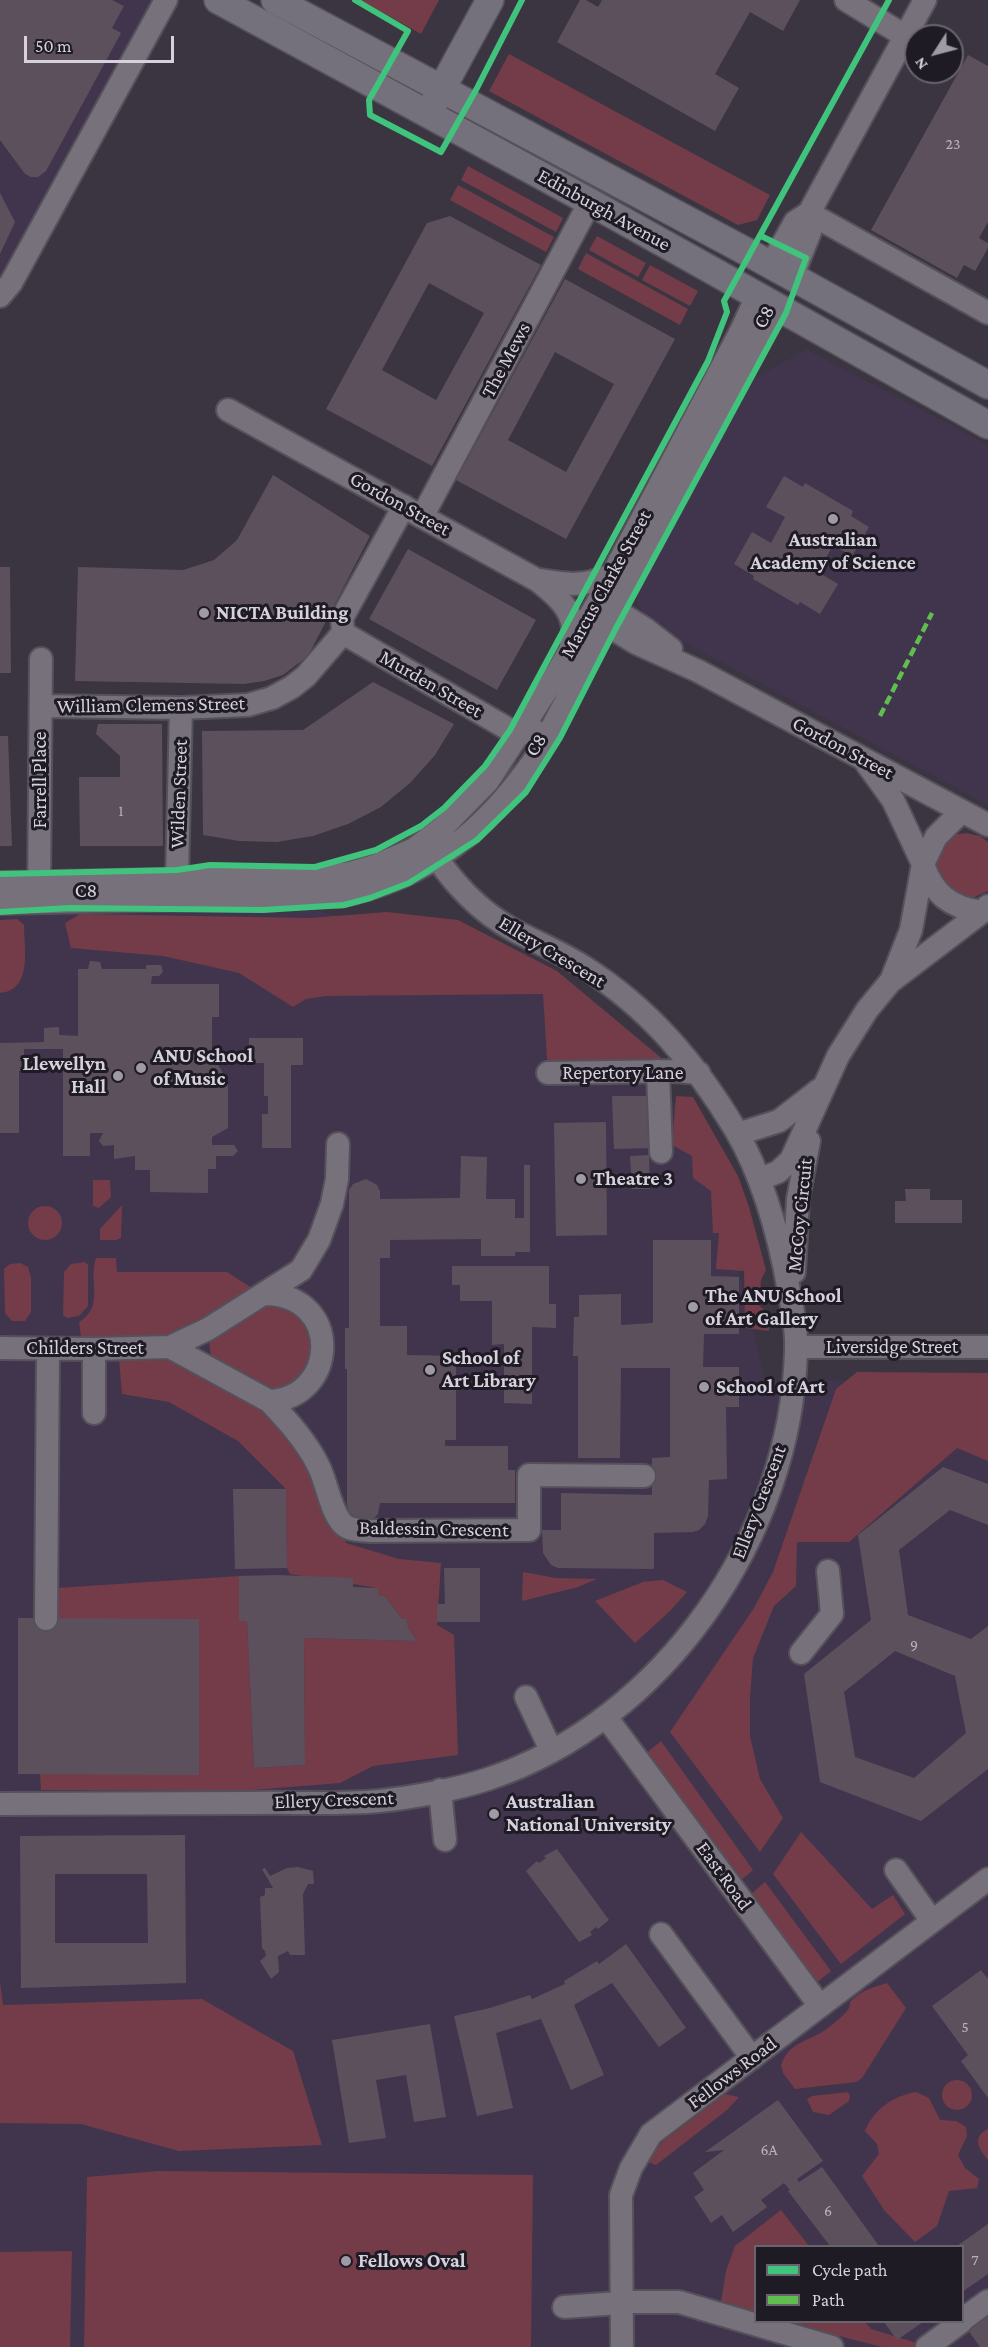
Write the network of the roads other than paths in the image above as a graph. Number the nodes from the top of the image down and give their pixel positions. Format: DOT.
graph roads {
  1 [pos="166,0"];
  2 [pos="218,0"];
  3 [pos="275,0"];
  4 [pos="490,0"];
  5 [pos="846,0"];
  6 [pos="925,0"];
  7 [pos="912,24"];
  8 [pos="904,35"];
  9 [pos="904,40"];
  10 [pos="414,75"];
  11 [pos="441,89"];
  12 [pos="400,98"];
  13 [pos="429,114"];
  14 [pos="590,202"];
  15 [pos="809,213"];
  16 [pos="781,271"];
  17 [pos="0,296"];
  18 [pos="767,302"];
  19 [pos="988,313"];
  20 [pos="988,386"];
  21 [pos="228,410"];
  22 [pos="988,425"];
  23 [pos="413,512"];
  24 [pos="612,575"];
  25 [pos="537,580"];
  26 [pos="602,612"];
  27 [pos="343,633"];
  28 [pos="633,641"];
  29 [pos="580,653"];
  30 [pos="41,659"];
  31 [pos="698,671"];
  32 [pos="571,692"];
  33 [pos="41,706"];
  34 [pos="182,708"];
  35 [pos="520,733"];
  36 [pos="864,759"];
  37 [pos="962,811"];
  38 [pos="988,825"];
  39 [pos="431,849"];
  40 [pos="923,864"];
  41 [pos="177,879"];
  42 [pos="0,883"];
  43 [pos="39,892"];
  44 [pos="0,903"];
  45 [pos="986,909"];
  46 [pos="890,982"];
  47 [pos="658,1071"];
  48 [pos="548,1073"];
  49 [pos="699,1073"];
  50 [pos="822,1088"];
  51 [pos="738,1134"];
  52 [pos="338,1144"];
  53 [pos="662,1152"];
  54 [pos="759,1179"];
  55 [pos="266,1294"];
  56 [pos="792,1307"];
  57 [pos="170,1347"];
  58 [pos="796,1347"];
  59 [pos="988,1347"];
  60 [pos="0,1348"];
  61 [pos="48,1348"];
  62 [pos="94,1349"];
  63 [pos="269,1401"];
  64 [pos="94,1413"];
  65 [pos="644,1476"];
  66 [pos="828,1571"];
  67 [pos="46,1618"];
  68 [pos="801,1653"];
  69 [pos="526,1697"];
  70 [pos="547,1716"];
  71 [pos="606,1717"];
  72 [pos="558,1746"];
  73 [pos="440,1790"];
  74 [pos="0,1804"];
  75 [pos="445,1840"];
  76 [pos="896,1870"];
  77 [pos="988,1879"];
  78 [pos="932,1921"];
  79 [pos="661,1934"];
  80 [pos="820,2006"];
  81 [pos="752,2058"];
  82 [pos="988,2301"];
  83 [pos="622,2303"];
  84 [pos="564,2307"];
  85 [pos="964,2319"];
  86 [pos="959,2323"];
  87 [pos="622,2347"];
  88 [pos="832,2347"];
  89 [pos="927,2347"];
  1 -- 17 [label="street"];
  2 -- 12 [label="main road, Edinburgh Avenue"];
  3 -- 10 [label="main road, Edinburgh Avenue"];
  4 -- 11 [label="main road"];
  5 -- 8 [label="street"];
  6 -- 7 [label="street, Marcus Clarke Street"];
  9 -- 15 [label="street, Marcus Clarke Street"];
  10 -- 11 [label="main road, Edinburgh Avenue"];
  10 -- 12 [label="main road"];
  11 -- 13 [label="main road"];
  11 -- 16 [label="main road, Edinburgh Avenue"];
  12 -- 13 [label="main road, Edinburgh Avenue"];
  13 -- 14 [label="main road, Edinburgh Avenue"];
  14 -- 18 [label="main road, Edinburgh Avenue"];
  14 -- 23 [label="street, The Mews"];
  15 -- 16 [label="street, Marcus Clarke Street"];
  15 -- 19 [label="street"];
  16 -- 18 [label="main road, Marcus Clarke Street"];
  16 -- 20 [label="main road, Edinburgh Avenue"];
  18 -- 22 [label="main road, Edinburgh Avenue"];
  18 -- 24 [label="street, Marcus Clarke Street"];
  18 -- 26 [label="street, Marcus Clarke Street"];
  21 -- 23 [label="street, Gordon Street"];
  23 -- 25 [label="street, Gordon Street"];
  23 -- 27 [label="street, William Clemens Street"];
  24 -- 25 [label="street, Gordon Street"];
  24 -- 26 [label="street, Marcus Clarke Street"];
  25 -- 29 [label="street, Gordon Street"];
  26 -- 28 [label="street, Gordon Street"];
  26 -- 29 [label="street, Marcus Clarke Street"];
  26 -- 31 [label="street, Gordon Street"];
  27 -- 34 [label="street, William Clemens Street"];
  27 -- 35 [label="street, Murden Street"];
  28 -- 29 [label="street"];
  28 -- 31 [label="street, Gordon Street"];
  29 -- 32 [label="street, Marcus Clarke Street"];
  29 -- 35 [label="street, Marcus Clarke Street"];
  30 -- 33 [label="street, Farrell Place"];
  31 -- 36 [label="street, Gordon Street"];
  32 -- 35 [label="street"];
  32 -- 39 [label="street, Marcus Clarke Street"];
  33 -- 34 [label="street, William Clemens Street"];
  33 -- 43 [label="street, Farrell Place"];
  34 -- 41 [label="street, Wilden Street"];
  35 -- 39 [label="street, Marcus Clarke Street"];
  36 -- 37 [label="street, Gordon Street"];
  36 -- 40 [label="street"];
  37 -- 38 [label="street, Gordon Street"];
  37 -- 40 [label="street, McCoy Circuit"];
  39 -- 41 [label="street, Marcus Clarke Street"];
  39 -- 43 [label="street, Marcus Clarke Street"];
  39 -- 49 [label="street, Ellery Crescent"];
  40 -- 45 [label="street, McCoy Circuit"];
  40 -- 46 [label="street, McCoy Circuit"];
  41 -- 43 [label="street, Marcus Clarke Street"];
  42 -- 43 [label="street, Marcus Clarke Street"];
  43 -- 44 [label="street, Marcus Clarke Street"];
  45 -- 46 [label="street, McCoy Circuit"];
  46 -- 50 [label="street, McCoy Circuit"];
  47 -- 48 [label="street, Repertory Lane"];
  47 -- 49 [label="street, Repertory Lane"];
  47 -- 53 [label="street"];
  49 -- 51 [label="street, Ellery Crescent"];
  50 -- 51 [label="street, McCoy Circuit"];
  50 -- 54 [label="street, McCoy Circuit"];
  50 -- 56 [label="street, McCoy Circuit"];
  51 -- 54 [label="street, Ellery Crescent"];
  52 -- 55 [label="street"];
  54 -- 56 [label="street, Ellery Crescent"];
  55 -- 57 [label="street"];
  55 -- 63 [label="street"];
  56 -- 58 [label="street, Ellery Crescent"];
  57 -- 62 [label="street, Childers Street"];
  57 -- 63 [label="street"];
  58 -- 59 [label="street, Liversidge Street"];
  58 -- 71 [label="street, Ellery Crescent"];
  60 -- 61 [label="street, Childers Street"];
  61 -- 62 [label="street, Childers Street"];
  61 -- 67 [label="street"];
  62 -- 64 [label="street"];
  63 -- 65 [label="street, Baldessin Crescent"];
  66 -- 68 [label="street"];
  69 -- 72 [label="street"];
  70 -- 72 [label="street"];
  71 -- 72 [label="street, Ellery Crescent"];
  71 -- 80 [label="street, East Road"];
  72 -- 73 [label="street, Ellery Crescent"];
  73 -- 74 [label="street, Ellery Crescent"];
  73 -- 75 [label="street"];
  76 -- 78 [label="street"];
  77 -- 78 [label="street, Fellows Road"];
  78 -- 80 [label="street, Fellows Road"];
  79 -- 81 [label="street"];
  80 -- 81 [label="street, Fellows Road"];
  81 -- 83 [label="street, Fellows Road"];
  82 -- 85 [label="street"];
  83 -- 84 [label="street"];
  83 -- 87 [label="street, Fellows Road"];
  83 -- 88 [label="street"];
  86 -- 89 [label="street"];
}
